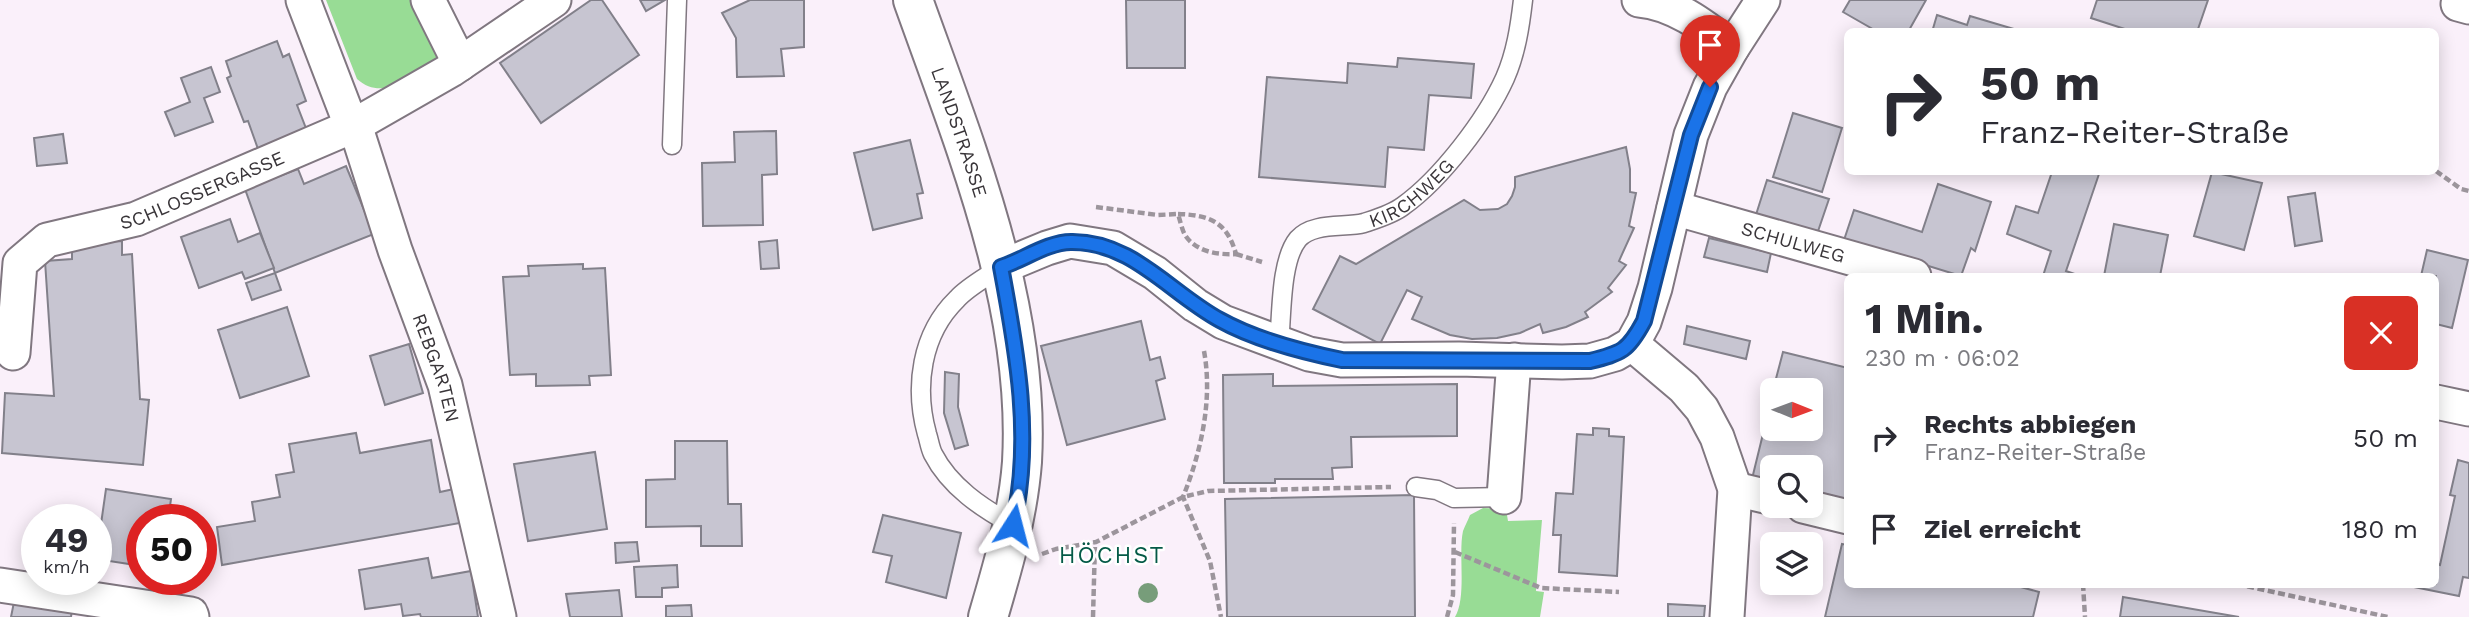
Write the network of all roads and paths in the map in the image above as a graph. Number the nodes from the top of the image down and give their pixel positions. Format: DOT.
graph roads {
  1 [pos="303,0"];
  2 [pos="428,0"];
  3 [pos="554,0"];
  4 [pos="677,0"];
  5 [pos="914,0"];
  6 [pos="1523,0"];
  7 [pos="1639,0"];
  8 [pos="1763,0"];
  9 [pos="1732,48"];
  10 [pos="460,64"];
  11 [pos="355,125"];
  12 [pos="672,145"];
  13 [pos="2439,172"];
  14 [pos="2469,191"];
  15 [pos="1084,206"];
  16 [pos="1674,208"];
  17 [pos="1178,214"];
  18 [pos="1191,240"];
  19 [pos="1185,246"];
  20 [pos="1236,254"];
  21 [pos="1262,262"];
  22 [pos="1001,267"];
  23 [pos="1903,273"];
  24 [pos="1195,306"];
  25 [pos="1279,343"];
  26 [pos="1632,344"];
  27 [pos="13,353"];
  28 [pos="1514,360"];
  29 [pos="2439,403"];
  30 [pos="2469,409"];
  31 [pos="1416,487"];
  32 [pos="1735,489"];
  33 [pos="1760,495"];
  34 [pos="1183,497"];
  35 [pos="1504,497"];
  36 [pos="1454,498"];
  37 [pos="1823,511"];
  38 [pos="1844,516"];
  39 [pos="1013,525"];
  40 [pos="1095,543"];
  41 [pos="1455,552"];
  42 [pos="1038,555"];
  43 [pos="0,585"];
  44 [pos="2083,588"];
  45 [pos="2255,588"];
  46 [pos="1619,592"];
  47 [pos="192,617"];
  48 [pos="499,617"];
  49 [pos="988,617"];
  50 [pos="1093,617"];
  51 [pos="1221,617"];
  52 [pos="1447,617"];
  53 [pos="1727,617"];
  54 [pos="2085,617"];
  55 [pos="2388,617"];
  1 -- 11 [label="street, REBGARTEN"];
  2 -- 10 [label="street"];
  3 -- 10 [label="street, SCHLOSSERGASSE"];
  4 -- 12 [label="lane"];
  5 -- 22 [label="main road, LANDSTRASSE"];
  6 -- 25 [label="lane, KIRCHWEG"];
  7 -- 9 [label="street"];
  8 -- 9 [label="street"];
  9 -- 16 [label="street"];
  10 -- 11 [label="street, SCHLOSSERGASSE"];
  11 -- 27 [label="street, SCHLOSSERGASSE"];
  11 -- 48 [label="street, REBGARTEN"];
  13 -- 14 [label="path"];
  15 -- 17 [label="path"];
  16 -- 23 [label="street, SCHULWEG"];
  16 -- 26 [label="street"];
  17 -- 18 [label="path"];
  17 -- 20 [label="path"];
  18 -- 19 [label="path"];
  18 -- 20 [label="path"];
  20 -- 21 [label="path"];
  22 -- 24 [label="street"];
  22 -- 39 [label="main road, LANDSTRASSE"];
  22 -- 39 [label="lane"];
  24 -- 25 [label="street"];
  24 -- 34 [label="path"];
  25 -- 28 [label="street"];
  26 -- 28 [label="street"];
  26 -- 32 [label="street"];
  28 -- 35 [label="street"];
  29 -- 30 [label="street"];
  31 -- 34 [label="path"];
  31 -- 36 [label="lane"];
  32 -- 33 [label="street"];
  32 -- 53 [label="street"];
  34 -- 40 [label="path"];
  34 -- 51 [label="path"];
  35 -- 36 [label="lane"];
  36 -- 41 [label="path"];
  37 -- 38 [label="street"];
  39 -- 49 [label="main road, LANDSTRASSE"];
  40 -- 42 [label="path"];
  40 -- 50 [label="path"];
  41 -- 46 [label="path"];
  41 -- 52 [label="path"];
  43 -- 47 [label="street"];
  44 -- 54 [label="path"];
  45 -- 55 [label="path"];
}
